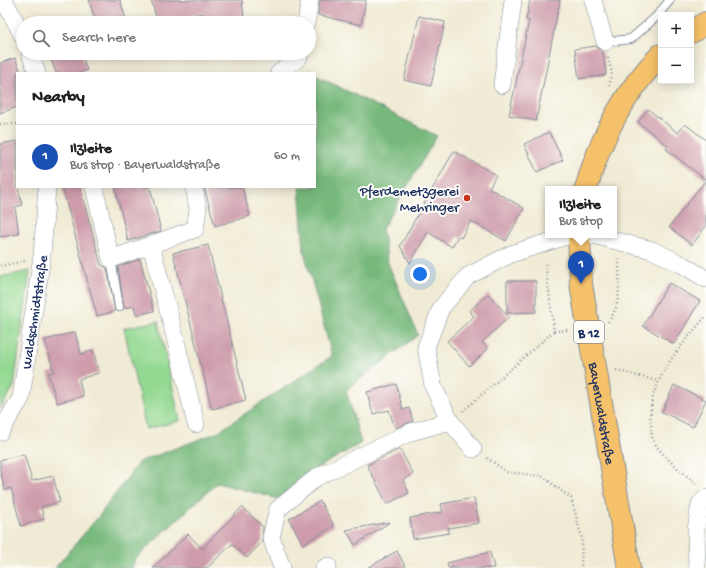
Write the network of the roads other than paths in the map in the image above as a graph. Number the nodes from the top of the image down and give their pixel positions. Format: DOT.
graph roads {
  1 [pos="4,0"];
  2 [pos="310,0"];
  3 [pos="513,0"];
  4 [pos="593,0"];
  5 [pos="670,0"];
  6 [pos="307,16"];
  7 [pos="16,23"];
  8 [pos="706,23"];
  9 [pos="694,30"];
  10 [pos="605,42"];
  11 [pos="658,59"];
  12 [pos="32,60"];
  13 [pos="294,60"];
  14 [pos="37,72"];
  15 [pos="280,72"];
  16 [pos="502,85"];
  17 [pos="587,186"];
  18 [pos="48,188"];
  19 [pos="94,188"];
  20 [pos="194,188"];
  21 [pos="558,238"];
  22 [pos="579,238"];
  23 [pos="608,238"];
  24 [pos="151,245"];
  25 [pos="111,259"];
  26 [pos="706,279"];
  27 [pos="119,306"];
  28 [pos="450,422"];
  29 [pos="196,424"];
  30 [pos="0,432"];
  31 [pos="473,449"];
  32 [pos="702,492"];
  33 [pos="282,568"];
  34 [pos="629,568"];
  35 [pos="697,568"];
  1 -- 7 [label="street"];
  2 -- 6 [label="street"];
  3 -- 16 [label="street"];
  4 -- 10 [label="street"];
  5 -- 10 [label="lane"];
  8 -- 9 [label="main road"];
  11 -- 17 [label="main road"];
  12 -- 14 [label="street"];
  13 -- 15 [label="street"];
  18 -- 30 [label="street, Waldschmidtstraße"];
  19 -- 25 [label="street"];
  20 -- 24 [label="street"];
  21 -- 28 [label="street"];
  22 -- 34 [label="main road, Bayerwaldstraße / B 12"];
  23 -- 26 [label="street"];
  24 -- 25 [label="street"];
  24 -- 29 [label="street"];
  25 -- 27 [label="lane"];
  28 -- 31 [label="street"];
  28 -- 33 [label="street"];
  32 -- 35 [label="street"];
}
